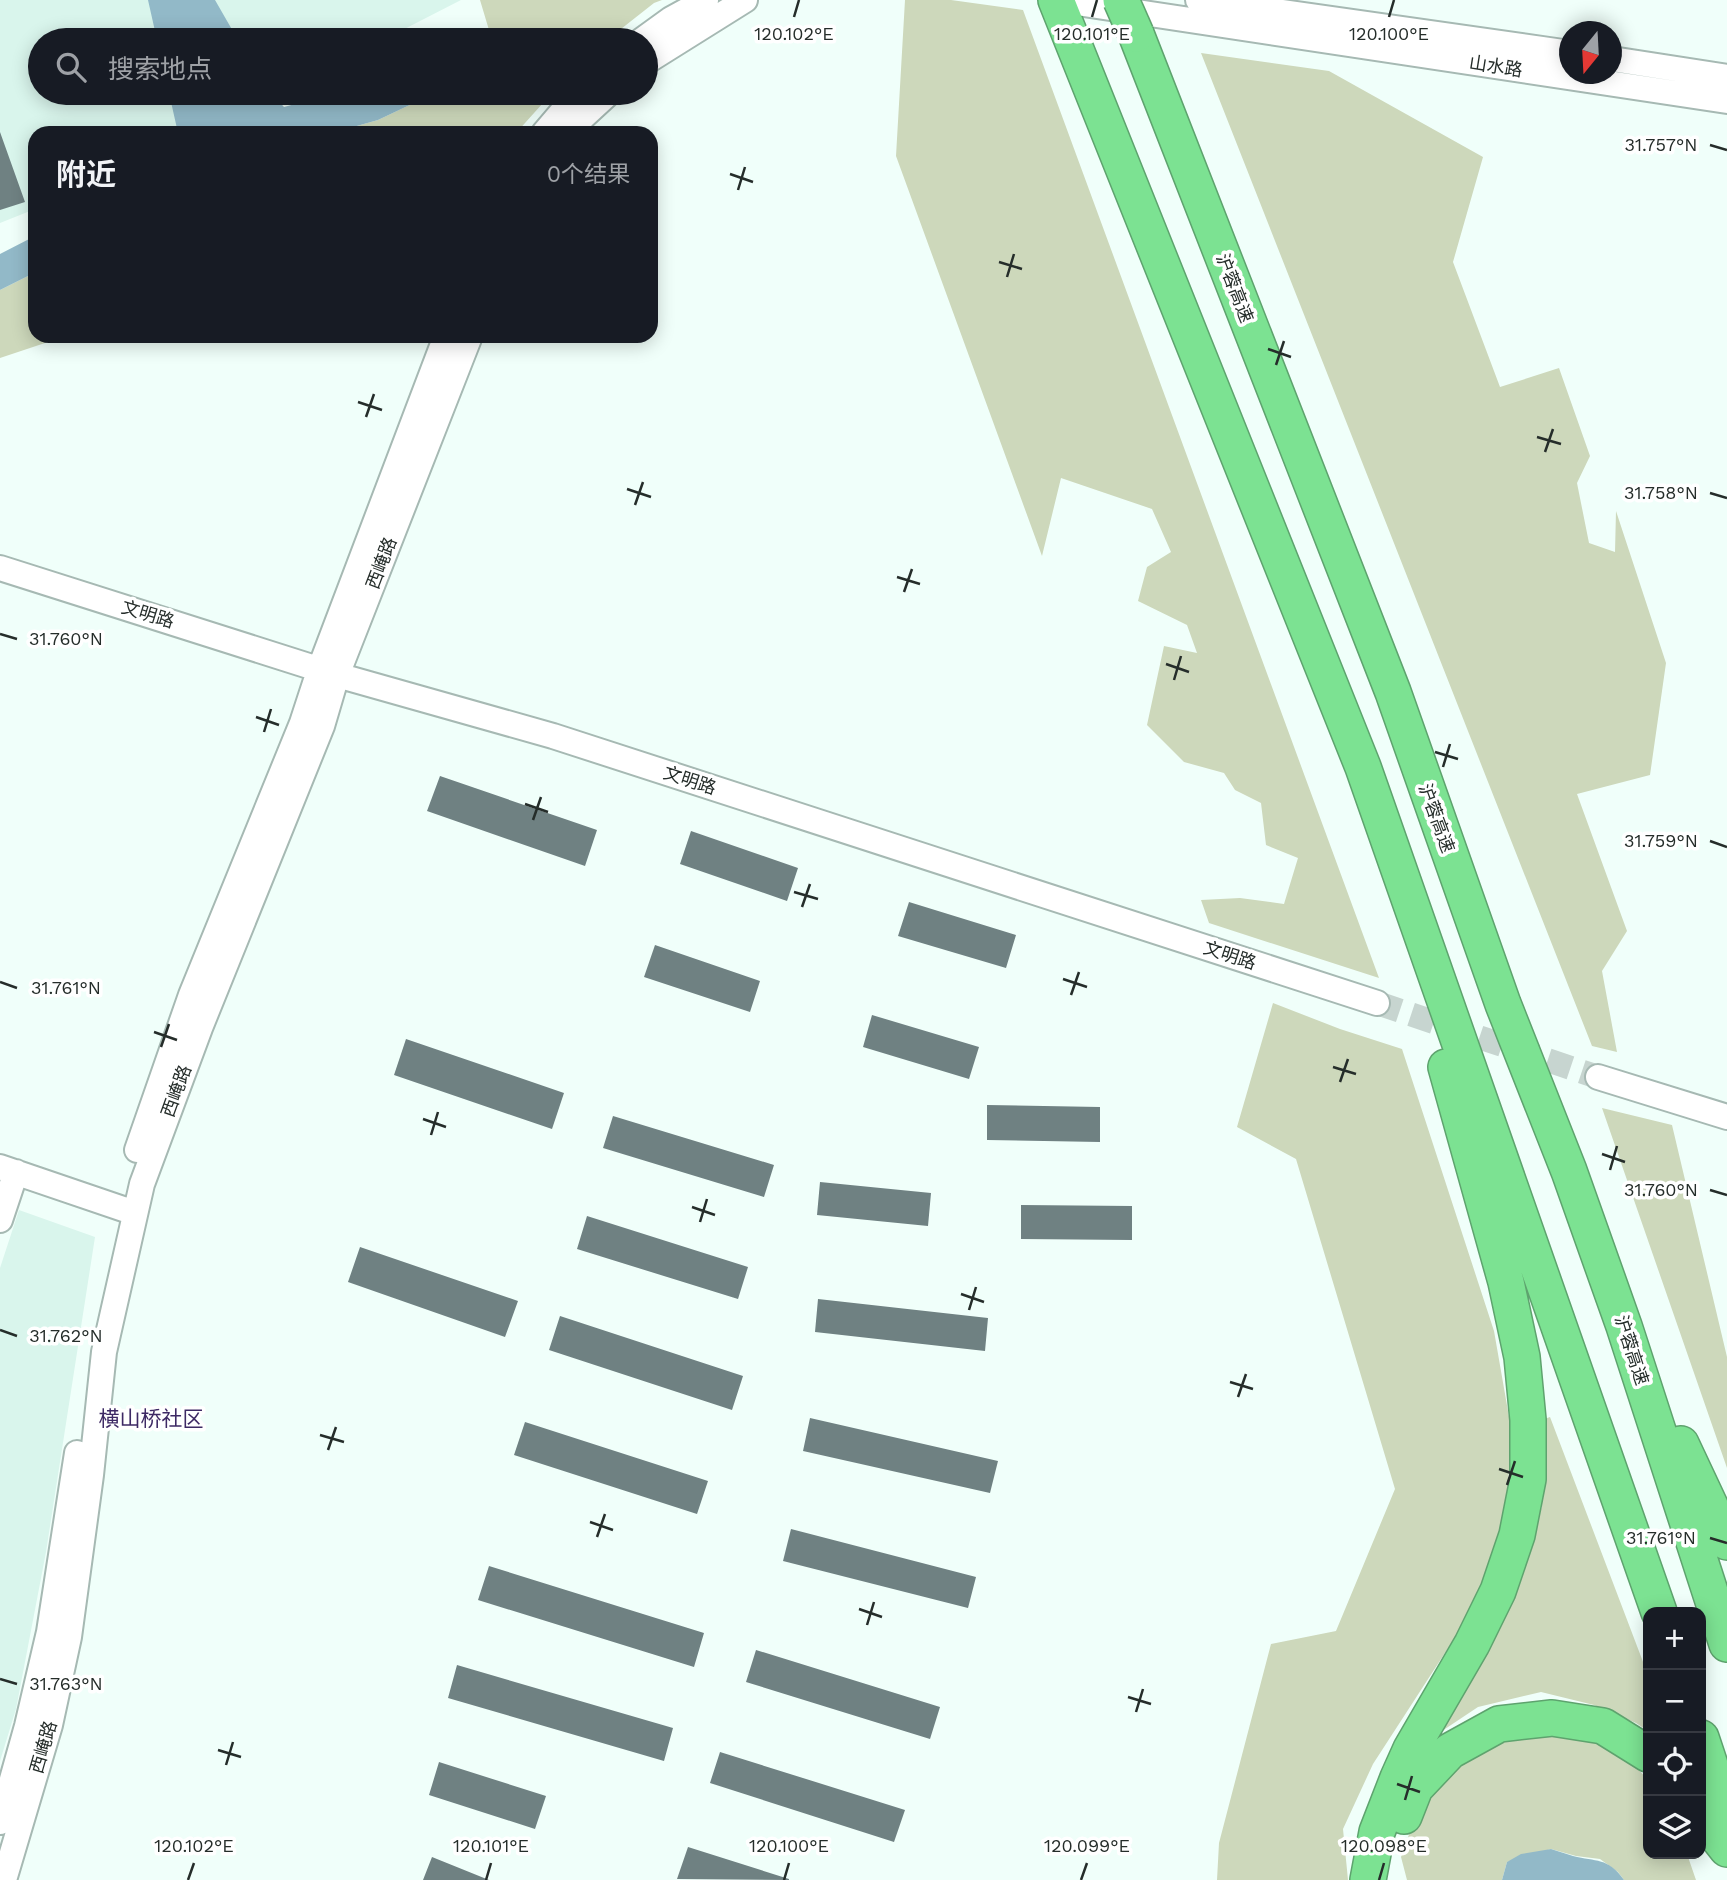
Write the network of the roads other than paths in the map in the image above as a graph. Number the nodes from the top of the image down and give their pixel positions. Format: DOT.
graph roads {
  1 [pos="706,0"];
  2 [pos="745,0"];
  3 [pos="1056,0"];
  4 [pos="1121,0"];
  5 [pos="1198,0"];
  6 [pos="658,28"];
  7 [pos="1559,51"];
  8 [pos="658,54"];
  9 [pos="1622,61"];
  10 [pos="1727,77"];
  11 [pos="1727,100"];
  12 [pos="568,105"];
  13 [pos="596,105"];
  14 [pos="550,126"];
  15 [pos="576,126"];
  16 [pos="444,343"];
  17 [pos="467,343"];
  18 [pos="0,568"];
  19 [pos="329,671"];
  20 [pos="1363,767"];
  21 [pos="1377,1003"];
  22 [pos="1598,1077"];
  23 [pos="1727,1117"];
  24 [pos="8,1170"];
  25 [pos="129,1210"];
  26 [pos="0,1220"];
  27 [pos="1624,1326"];
  28 [pos="1727,1542"];
  29 [pos="1657,1607"];
  30 [pos="1727,1644"];
  31 [pos="1643,1751"];
  32 [pos="1706,1753"];
  33 [pos="1727,1816"];
  34 [pos="0,1822"];
  35 [pos="1706,1822"];
  36 [pos="1727,1849"];
  37 [pos="4,1880"];
  38 [pos="1368,1880"];
  39 [pos="1388,1880"];
  1 -- 6 [label="street"];
  2 -- 8 [label="street"];
  3 -- 11 [label="street, 山水路"];
  3 -- 20 [label="highway"];
  4 -- 27 [label="highway, 沪蓉高速, bridge"];
  5 -- 7 [label="street, 山水路"];
  9 -- 10 [label="street"];
  12 -- 14 [label="street"];
  13 -- 15 [label="street"];
  16 -- 19 [label="street, 西崦路"];
  17 -- 19 [label="street, 西崦路"];
  18 -- 19 [label="street, 文明路"];
  19 -- 21 [label="street, 文明路"];
  19 -- 25 [label="street, 西崦路"];
  20 -- 29 [label="highway"];
  20 -- 38 [label="highway"];
  22 -- 23 [label="street"];
  24 -- 25 [label="street"];
  24 -- 26 [label="street"];
  25 -- 34 [label="street, 西崦路"];
  25 -- 37 [label="street, 西崦路"];
  27 -- 28 [label="highway"];
  27 -- 30 [label="highway, 沪蓉高速"];
  31 -- 39 [label="highway"];
  32 -- 33 [label="highway"];
  35 -- 36 [label="highway"];
}
